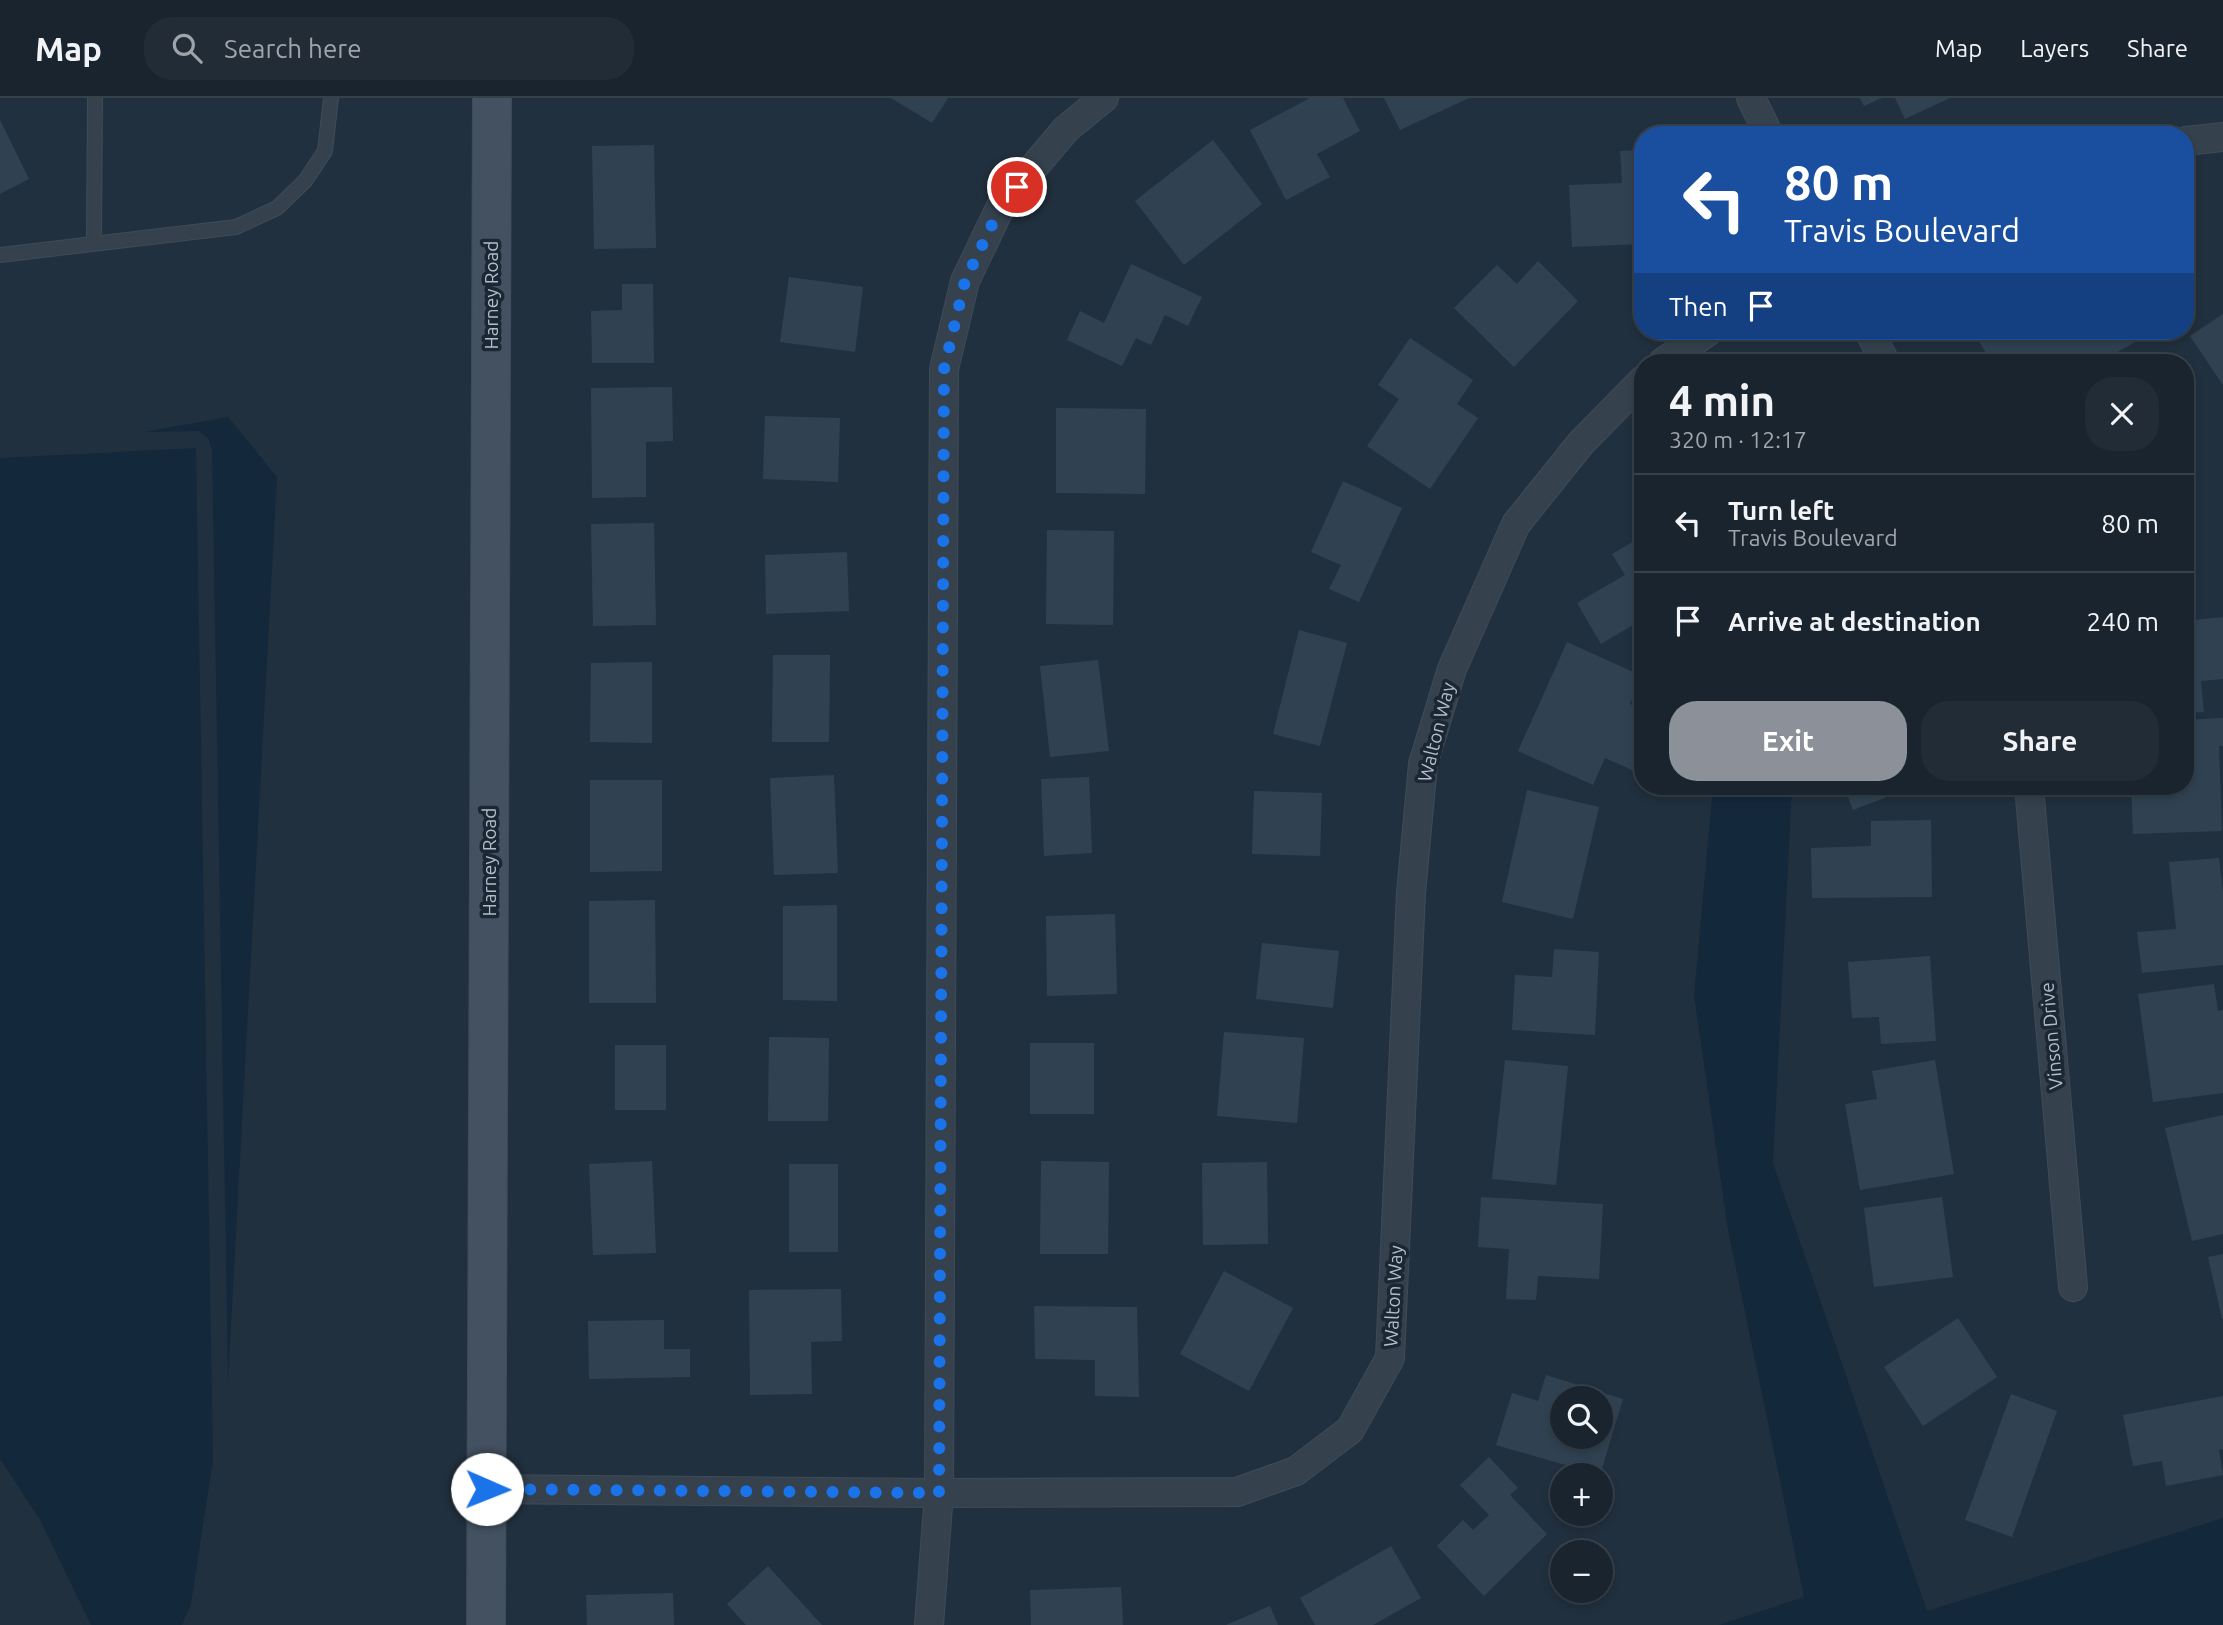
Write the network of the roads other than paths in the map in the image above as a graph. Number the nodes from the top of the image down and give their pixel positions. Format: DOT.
graph roads {
  1 [pos="95,98"];
  2 [pos="331,98"];
  3 [pos="492,98"];
  4 [pos="1104,98"];
  5 [pos="1751,98"];
  6 [pos="1765,126"];
  7 [pos="2223,137"];
  8 [pos="2194,140"];
  9 [pos="94,242"];
  10 [pos="0,255"];
  11 [pos="1696,340"];
  12 [pos="1675,354"];
  13 [pos="1634,389"];
  14 [pos="2030,795"];
  15 [pos="2073,1287"];
  16 [pos="487,1489"];
  17 [pos="939,1493"];
  18 [pos="486,1625"];
  19 [pos="929,1625"];
  1 -- 9 [label="lane"];
  2 -- 9 [label="lane"];
  3 -- 16 [label="street, Harney Road"];
  4 -- 17 [label="street"];
  5 -- 6 [label="street"];
  7 -- 8 [label="street"];
  9 -- 10 [label="lane"];
  11 -- 12 [label="street"];
  13 -- 17 [label="street, Walton Way"];
  14 -- 15 [label="street, Vinson Drive"];
  16 -- 17 [label="street, Walton Way"];
  16 -- 18 [label="street, Harney Road"];
  17 -- 19 [label="street"];
}
